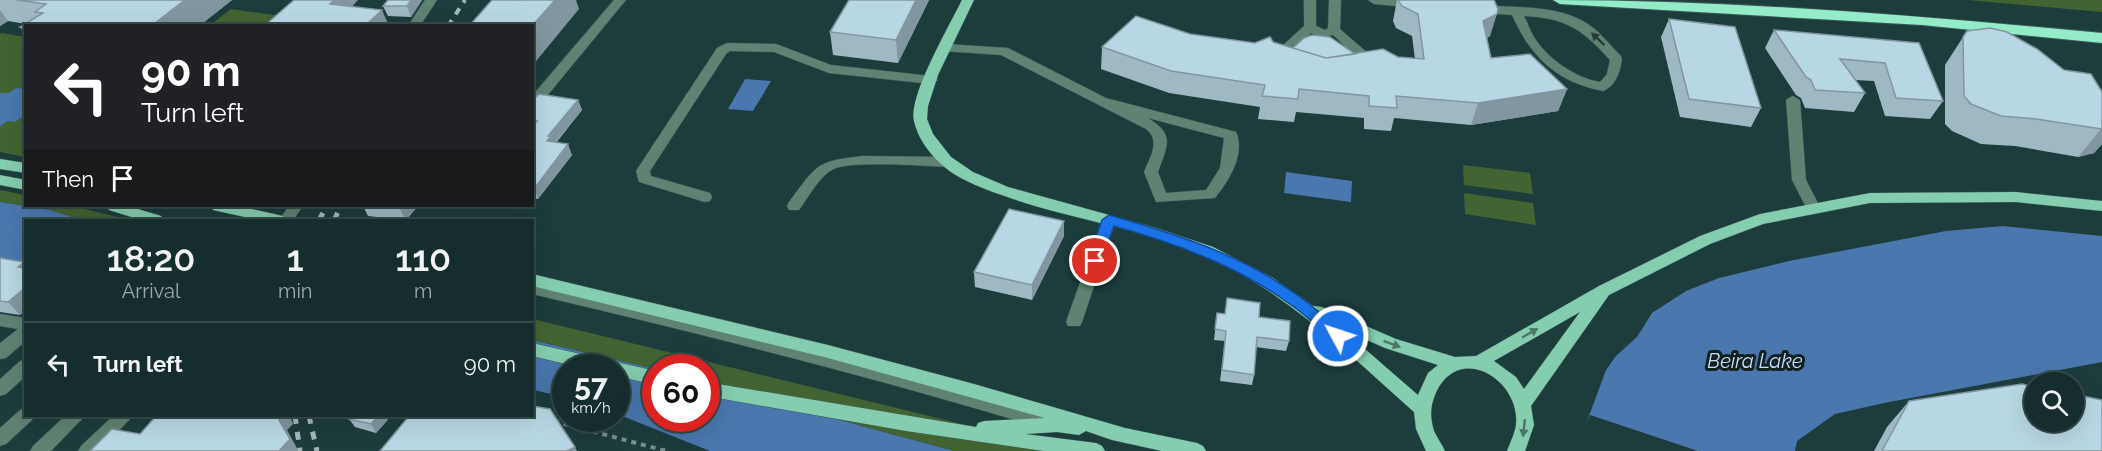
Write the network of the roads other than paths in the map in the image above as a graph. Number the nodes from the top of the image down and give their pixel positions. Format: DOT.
graph roads {
  1 [pos="431,0"];
  2 [pos="620,0"];
  3 [pos="968,0"];
  4 [pos="1310,0"];
  5 [pos="1335,0"];
  6 [pos="1374,0"];
  7 [pos="1742,0"];
  8 [pos="1567,1"];
  9 [pos="1686,4"];
  10 [pos="1434,5"];
  11 [pos="1470,8"];
  12 [pos="1517,13"];
  13 [pos="1576,22"];
  14 [pos="415,24"];
  15 [pos="1310,27"];
  16 [pos="2102,27"];
  17 [pos="1334,30"];
  18 [pos="2102,38"];
  19 [pos="946,48"];
  20 [pos="1294,65"];
  21 [pos="1353,69"];
  22 [pos="931,80"];
  23 [pos="1792,100"];
  24 [pos="1101,101"];
  25 [pos="534,103"];
  26 [pos="948,162"];
  27 [pos="0,164"];
  28 [pos="24,168"];
  29 [pos="0,180"];
  30 [pos="24,185"];
  31 [pos="705,197"];
  32 [pos="794,206"];
  33 [pos="2102,206"];
  34 [pos="117,207"];
  35 [pos="222,207"];
  36 [pos="1814,208"];
  37 [pos="153,219"];
  38 [pos="274,219"];
  39 [pos="1109,220"];
  40 [pos="534,280"];
  41 [pos="534,288"];
  42 [pos="1605,290"];
  43 [pos="1300,303"];
  44 [pos="0,320"];
  45 [pos="1074,322"];
  46 [pos="24,324"];
  47 [pos="24,333"];
  48 [pos="534,349"];
  49 [pos="0,353"];
  50 [pos="553,354"];
  51 [pos="1451,362"];
  52 [pos="1479,362"];
  53 [pos="24,368"];
  54 [pos="0,389"];
  55 [pos="720,391"];
  56 [pos="1523,404"];
  57 [pos="1422,409"];
  58 [pos="24,417"];
  59 [pos="75,417"];
  60 [pos="123,417"];
  61 [pos="1057,425"];
  62 [pos="945,429"];
  63 [pos="1120,434"];
  64 [pos="0,439"];
  65 [pos="39,451"];
  66 [pos="87,451"];
  67 [pos="1021,451"];
  68 [pos="1096,451"];
  69 [pos="1197,451"];
  70 [pos="1436,451"];
  71 [pos="1516,451"];
  1 -- 14 [label="street"];
  2 -- 25 [label="street"];
  3 -- 19 [label="main road"];
  4 -- 15 [label="street"];
  5 -- 17 [label="street"];
  6 -- 10 [label="street"];
  7 -- 16 [label="highway"];
  8 -- 9 [label="highway"];
  8 -- 13 [label="street"];
  9 -- 18 [label="highway"];
  11 -- 12 [label="street"];
  12 -- 13 [label="street"];
  12 -- 13 [label="street, one-way"];
  15 -- 17 [label="street"];
  15 -- 20 [label="street"];
  17 -- 21 [label="street"];
  19 -- 22 [label="main road"];
  19 -- 24 [label="street"];
  22 -- 26 [label="main road"];
  22 -- 31 [label="street"];
  23 -- 36 [label="street"];
  24 -- 24 [label="street"];
  26 -- 32 [label="street"];
  26 -- 39 [label="main road"];
  27 -- 28 [label="main road"];
  29 -- 30 [label="main road"];
  33 -- 36 [label="main road"];
  34 -- 37 [label="main road"];
  35 -- 38 [label="main road"];
  36 -- 42 [label="main road"];
  39 -- 43 [label="main road"];
  39 -- 45 [label="street"];
  40 -- 63 [label="main road"];
  41 -- 61 [label="street"];
  52 -- 42 [label="main road, one-way"];
  42 -- 56 [label="main road"];
  43 -- 51 [label="main road, one-way"];
  43 -- 57 [label="main road"];
  44 -- 46 [label="street"];
  47 -- 49 [label="street"];
  48 -- 50 [label="main road"];
  51 -- 52 [label="main road"];
  51 -- 57 [label="main road"];
  52 -- 56 [label="main road"];
  53 -- 54 [label="street"];
  55 -- 62 [label="main road"];
  56 -- 71 [label="main road, one-way"];
  57 -- 70 [label="main road"];
  58 -- 64 [label="street"];
  59 -- 65 [label="street"];
  60 -- 66 [label="street"];
  61 -- 62 [label="main road"];
  61 -- 63 [label="main road"];
  62 -- 67 [label="main road"];
  62 -- 68 [label="main road"];
  63 -- 69 [label="main road"];
}
